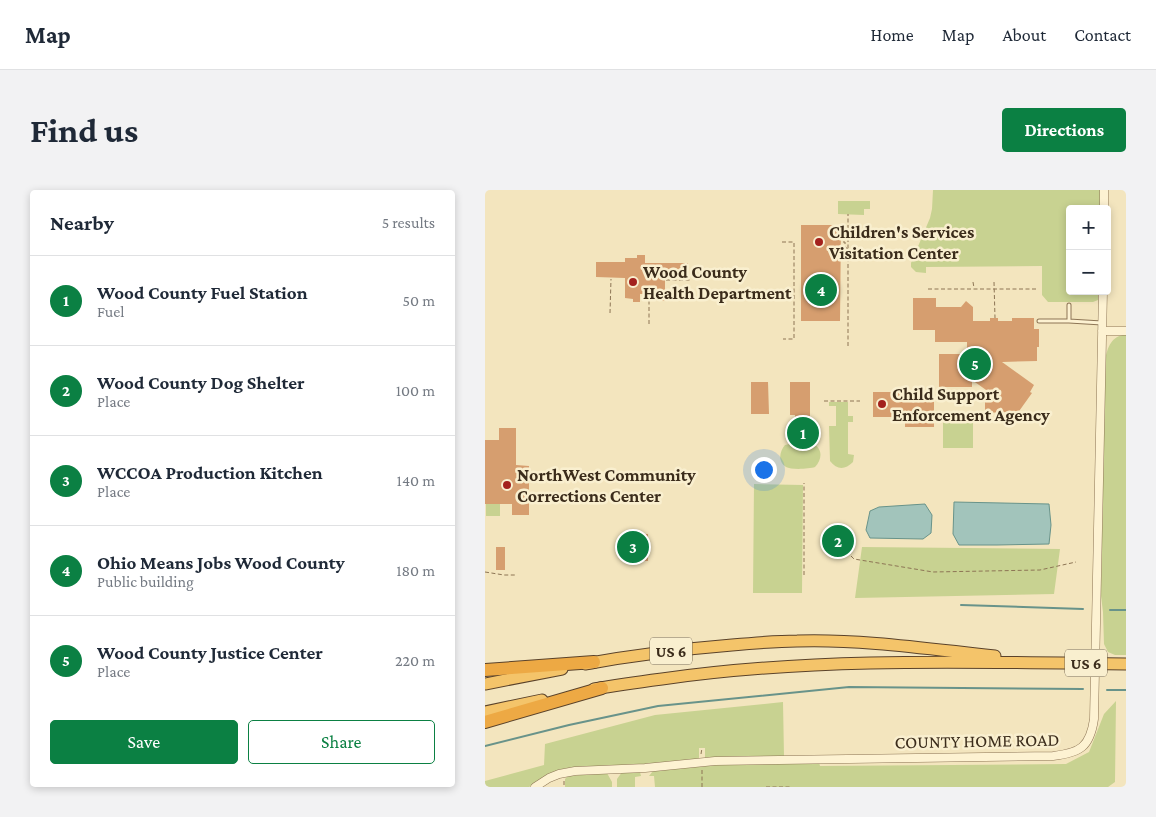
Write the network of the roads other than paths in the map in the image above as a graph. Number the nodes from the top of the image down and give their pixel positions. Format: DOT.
graph roads {
  1 [pos="1104,190"];
  2 [pos="1104,205"];
  3 [pos="1103,295"];
  4 [pos="1069,305"];
  5 [pos="1039,321"];
  6 [pos="1069,321"];
  7 [pos="1102,327"];
  8 [pos="1126,331"];
  9 [pos="594,662"];
  10 [pos="1046,662"];
  11 [pos="1095,663"];
  12 [pos="1126,664"];
  13 [pos="485,670"];
  14 [pos="485,684"];
  15 [pos="602,688"];
  16 [pos="485,712"];
  17 [pos="485,722"];
  18 [pos="535,787"];
  1 -- 2 [label="street"];
  3 -- 7 [label="street, COUNTY HOME ROAD"];
  4 -- 6 [label="lane"];
  5 -- 6 [label="lane"];
  6 -- 7 [label="lane"];
  7 -- 8 [label="street"];
  7 -- 11 [label="street, COUNTY HOME ROAD"];
  9 -- 10 [label="highway, US 6"];
  9 -- 13 [label="highway"];
  9 -- 14 [label="highway, US 6"];
  10 -- 11 [label="highway, US 6"];
  10 -- 15 [label="highway, US 6"];
  11 -- 12 [label="highway, US 6"];
  11 -- 18 [label="street, COUNTY HOME ROAD"];
  15 -- 16 [label="highway, US 6"];
  15 -- 17 [label="highway"];
}
